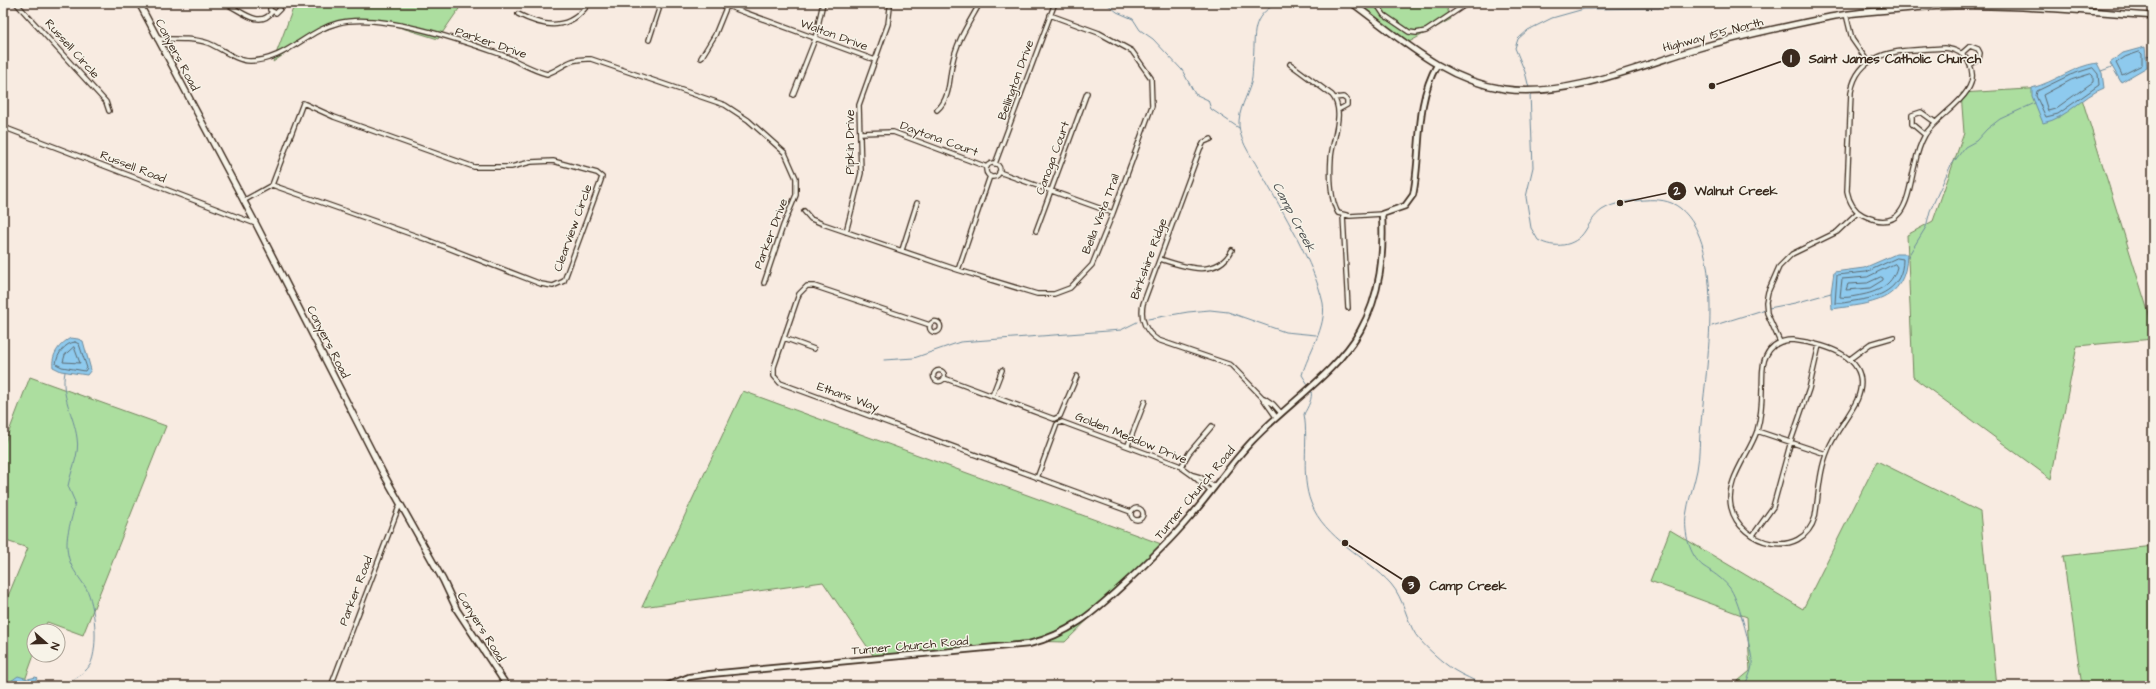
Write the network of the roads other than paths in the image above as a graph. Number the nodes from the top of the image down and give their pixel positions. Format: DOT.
graph roads {
  1 [pos="16,3"];
  2 [pos="138,3"];
  3 [pos="223,3"];
  4 [pos="274,3"];
  5 [pos="590,3"];
  6 [pos="661,3"];
  7 [pos="719,3"];
  8 [pos="823,3"];
  9 [pos="980,3"];
  10 [pos="1055,3"];
  11 [pos="1352,3"];
  12 [pos="1376,3"];
  13 [pos="231,4"];
  14 [pos="727,4"];
  15 [pos="1466,4"];
  16 [pos="1992,4"];
  17 [pos="890,8"];
  18 [pos="272,12"];
  19 [pos="518,14"];
  20 [pos="1846,14"];
  21 [pos="1050,15"];
  22 [pos="2153,16"];
  23 [pos="815,38"];
  24 [pos="157,39"];
  25 [pos="649,40"];
  26 [pos="1961,54"];
  27 [pos="701,58"];
  28 [pos="875,60"];
  29 [pos="1868,62"];
  30 [pos="1290,64"];
  31 [pos="1437,65"];
  32 [pos="1970,65"];
  33 [pos="1088,93"];
  34 [pos="793,95"];
  35 [pos="1335,98"];
  36 [pos="938,110"];
  37 [pos="1338,110"];
  38 [pos="109,111"];
  39 [pos="1935,122"];
  40 [pos="3,127"];
  41 [pos="860,133"];
  42 [pos="1925,135"];
  43 [pos="1211,139"];
  44 [pos="995,164"];
  45 [pos="987,167"];
  46 [pos="999,172"];
  47 [pos="990,176"];
  48 [pos="272,185"];
  49 [pos="1052,192"];
  50 [pos="243,201"];
  51 [pos="917,203"];
  52 [pos="804,211"];
  53 [pos="1858,212"];
  54 [pos="1113,213"];
  55 [pos="1382,214"];
  56 [pos="1343,215"];
  57 [pos="256,224"];
  58 [pos="1036,231"];
  59 [pos="846,232"];
  60 [pos="902,250"];
  61 [pos="1232,250"];
  62 [pos="1160,259"];
  63 [pos="958,270"];
  64 [pos="764,283"];
  65 [pos="1348,308"];
  66 [pos="930,325"];
  67 [pos="1894,337"];
  68 [pos="784,338"];
  69 [pos="1780,342"];
  70 [pos="1819,345"];
  71 [pos="814,348"];
  72 [pos="1850,359"];
  73 [pos="1002,370"];
  74 [pos="1076,376"];
  75 [pos="944,378"];
  76 [pos="992,396"];
  77 [pos="1262,397"];
  78 [pos="1145,401"];
  79 [pos="1281,413"];
  80 [pos="1060,416"];
  81 [pos="1276,417"];
  82 [pos="1054,418"];
  83 [pos="1062,422"];
  84 [pos="1057,424"];
  85 [pos="1212,426"];
  86 [pos="1756,431"];
  87 [pos="1791,441"];
  88 [pos="1128,445"];
  89 [pos="1826,454"];
  90 [pos="1181,467"];
  91 [pos="1192,474"];
  92 [pos="1038,478"];
  93 [pos="1214,487"];
  94 [pos="1210,491"];
  95 [pos="400,504"];
  96 [pos="1131,512"];
  97 [pos="1753,535"];
  98 [pos="331,686"];
  99 [pos="507,686"];
  100 [pos="666,686"];
  1 -- 38 [label="street, Russell Circle"];
  2 -- 24 [label="main road, Conyers Road"];
  3 -- 13 [label="street"];
  4 -- 18 [label="street"];
  4 -- 18 [label="street"];
  5 -- 19 [label="street"];
  6 -- 25 [label="street"];
  7 -- 14 [label="street, Walton Drive"];
  8 -- 23 [label="street"];
  9 -- 36 [label="street"];
  10 -- 21 [label="street, Bellington Drive"];
  11 -- 31 [label="main road, Highway 155 North"];
  12 -- 15 [label="street"];
  13 -- 18 [label="street"];
  14 -- 23 [label="street, Walton Drive"];
  14 -- 27 [label="street"];
  16 -- 20 [label="main road, Highway 155 North"];
  16 -- 22 [label="main road, Highway 155 North"];
  17 -- 28 [label="street, Pipkin Drive"];
  20 -- 29 [label="street"];
  20 -- 31 [label="main road, Highway 155 North"];
  21 -- 44 [label="street, Bellington Drive"];
  21 -- 54 [label="street, Bella Vista Trail"];
  23 -- 28 [label="street, Walton Drive"];
  23 -- 34 [label="street"];
  24 -- 50 [label="main road, Conyers Road"];
  24 -- 64 [label="street, Parker Drive"];
  26 -- 29 [label="street"];
  26 -- 32 [label="street"];
  26 -- 32 [label="street"];
  28 -- 41 [label="street, Pipkin Drive"];
  29 -- 53 [label="street"];
  30 -- 35 [label="street"];
  31 -- 55 [label="street"];
  32 -- 39 [label="street"];
  33 -- 49 [label="street, Canoga Court"];
  35 -- 37 [label="street"];
  35 -- 37 [label="street"];
  37 -- 56 [label="street"];
  39 -- 42 [label="street"];
  39 -- 42 [label="street"];
  40 -- 57 [label="street, Russell Road"];
  41 -- 45 [label="street, Daytona Court"];
  41 -- 59 [label="street, Pipkin Drive"];
  42 -- 53 [label="street"];
  43 -- 62 [label="street, Birkshire Ridge"];
  44 -- 45 [label="street"];
  44 -- 46 [label="street"];
  45 -- 47 [label="street"];
  46 -- 47 [label="street"];
  46 -- 49 [label="street"];
  47 -- 63 [label="street"];
  48 -- 48 [label="street, Clearview Circle"];
  48 -- 50 [label="street"];
  49 -- 54 [label="street"];
  49 -- 58 [label="street, Canoga Court"];
  50 -- 57 [label="main road, Conyers Road"];
  51 -- 60 [label="street"];
  52 -- 59 [label="street, Bella Vista Trail"];
  53 -- 69 [label="street"];
  54 -- 63 [label="street, Bella Vista Trail"];
  55 -- 56 [label="street"];
  55 -- 79 [label="street, Turner Church Road"];
  56 -- 65 [label="street"];
  57 -- 95 [label="main road, Conyers Road"];
  59 -- 60 [label="street, Bella Vista Trail"];
  60 -- 63 [label="street, Bella Vista Trail"];
  61 -- 62 [label="street"];
  62 -- 77 [label="street, Birkshire Ridge"];
  66 -- 68 [label="street, Ethans Way"];
  67 -- 72 [label="street"];
  68 -- 71 [label="street"];
  68 -- 92 [label="street, Ethans Way"];
  69 -- 70 [label="street"];
  69 -- 86 [label="street"];
  70 -- 72 [label="street"];
  70 -- 87 [label="street"];
  72 -- 89 [label="street"];
  73 -- 76 [label="street"];
  74 -- 80 [label="street"];
  75 -- 76 [label="street"];
  76 -- 82 [label="street"];
  77 -- 79 [label="street, Birkshire Ridge"];
  77 -- 81 [label="street, Birkshire Ridge"];
  78 -- 88 [label="street"];
  79 -- 81 [label="street, Turner Church Road"];
  80 -- 82 [label="street"];
  80 -- 83 [label="street"];
  81 -- 93 [label="street, Turner Church Road"];
  82 -- 84 [label="street"];
  83 -- 84 [label="street"];
  83 -- 88 [label="street, Golden Meadow Drive"];
  84 -- 92 [label="street"];
  85 -- 90 [label="street"];
  86 -- 87 [label="street"];
  86 -- 97 [label="street"];
  87 -- 89 [label="street"];
  87 -- 97 [label="street"];
  88 -- 90 [label="street, Golden Meadow Drive"];
  89 -- 97 [label="street"];
  90 -- 91 [label="street, Golden Meadow Drive"];
  91 -- 93 [label="street, Golden Meadow Drive"];
  91 -- 94 [label="street, Golden Meadow Drive"];
  92 -- 96 [label="street, Ethans Way"];
  93 -- 94 [label="street, Turner Church Road"];
  94 -- 100 [label="street, Turner Church Road"];
  95 -- 98 [label="street, Parker Road"];
  95 -- 99 [label="main road, Conyers Road"];
}
